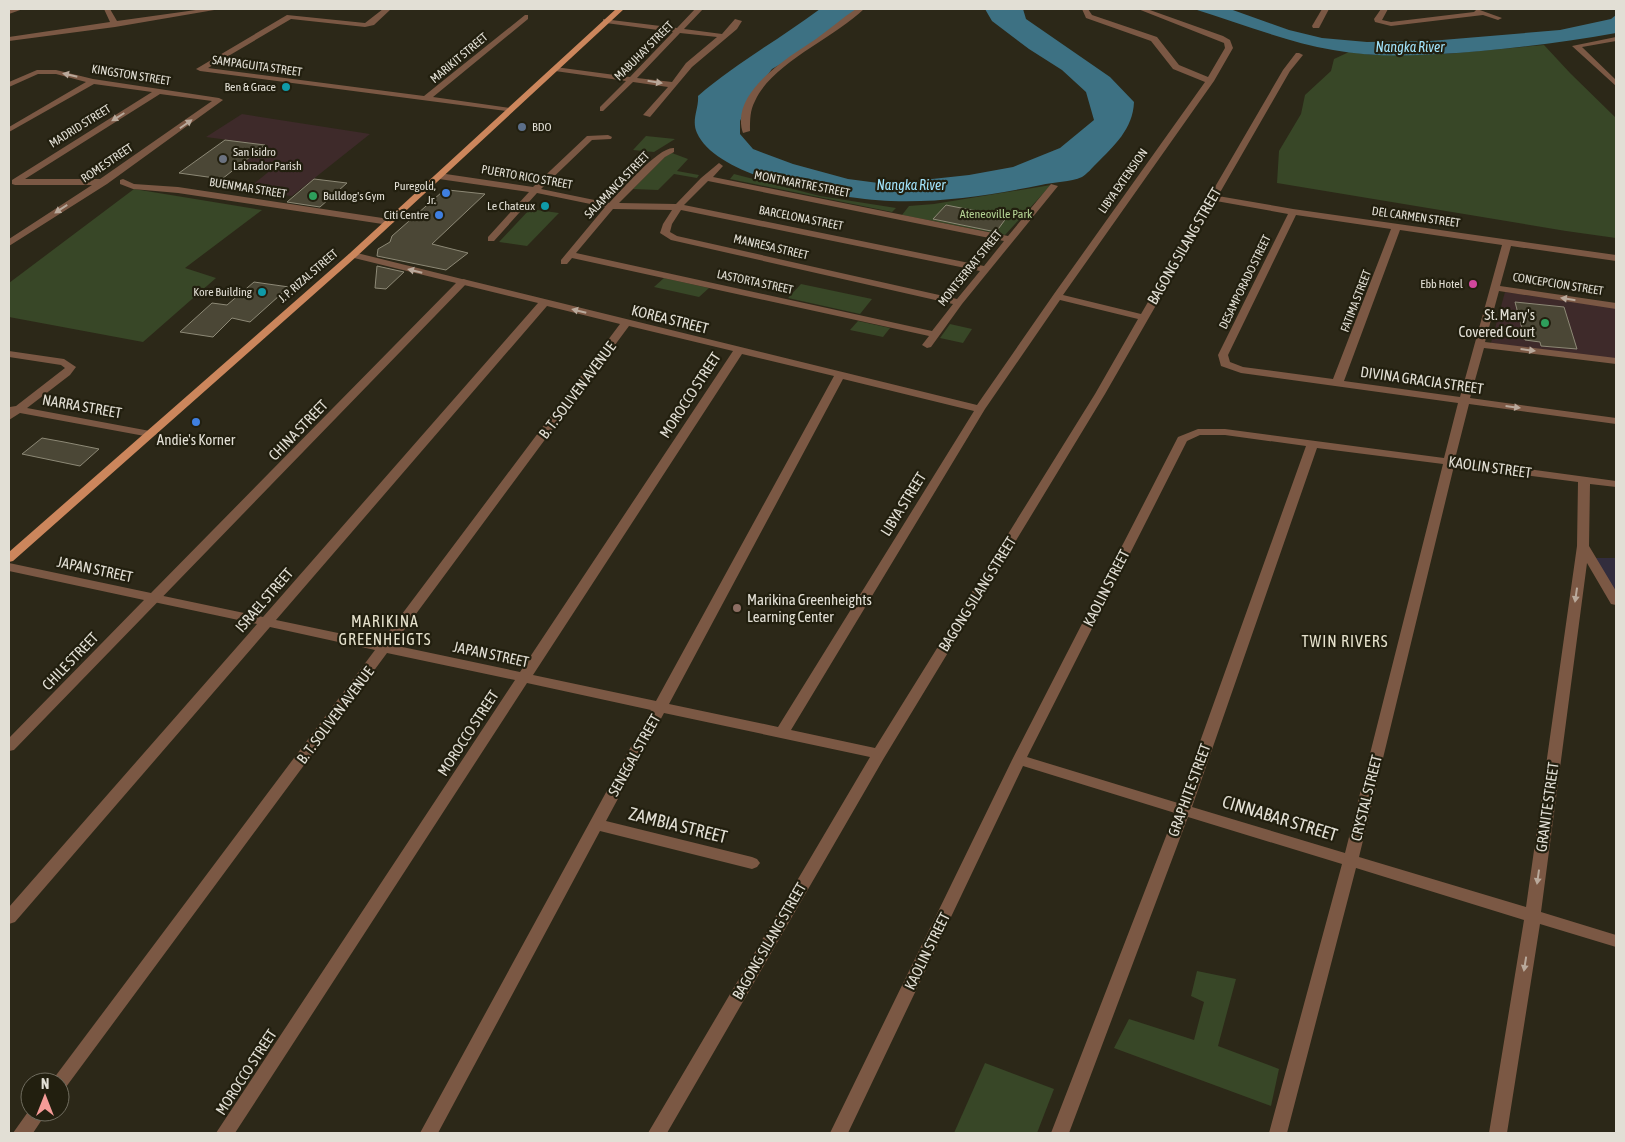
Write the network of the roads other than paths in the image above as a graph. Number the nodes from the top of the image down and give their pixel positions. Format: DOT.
graph roads {
  1 [pos="19,9"];
  2 [pos="107,9"];
  3 [pos="216,9"];
  4 [pos="387,9"];
  5 [pos="620,9"];
  6 [pos="699,9"];
  7 [pos="860,9"];
  8 [pos="1085,9"];
  9 [pos="1141,9"];
  10 [pos="1326,9"];
  11 [pos="1384,9"];
  12 [pos="1468,9"];
  13 [pos="9,12"];
  14 [pos="1483,13"];
  15 [pos="525,17"];
  16 [pos="1498,18"];
  17 [pos="738,21"];
  18 [pos="606,22"];
  19 [pos="115,25"];
  20 [pos="1316,26"];
  21 [pos="680,30"];
  22 [pos="723,36"];
  23 [pos="1616,39"];
  24 [pos="9,40"];
  25 [pos="1299,55"];
  26 [pos="555,69"];
  27 [pos="632,79"];
  28 [pos="93,80"];
  29 [pos="1210,81"];
  30 [pos="1616,84"];
  31 [pos="9,85"];
  32 [pos="674,85"];
  33 [pos="159,91"];
  34 [pos="426,99"];
  35 [pos="218,102"];
  36 [pos="603,109"];
  37 [pos="510,110"];
  38 [pos="647,115"];
  39 [pos="9,130"];
  40 [pos="746,131"];
  41 [pos="608,137"];
  42 [pos="671,150"];
  43 [pos="719,166"];
  44 [pos="439,176"];
  45 [pos="707,178"];
  46 [pos="12,182"];
  47 [pos="102,182"];
  48 [pos="1054,186"];
  49 [pos="535,190"];
  50 [pos="1212,198"];
  51 [pos="611,206"];
  52 [pos="679,206"];
  53 [pos="1293,212"];
  54 [pos="389,222"];
  55 [pos="1397,226"];
  56 [pos="13,236"];
  57 [pos="491,239"];
  58 [pos="1010,239"];
  59 [pos="9,243"];
  60 [pos="1506,243"];
  61 [pos="353,255"];
  62 [pos="568,258"];
  63 [pos="1616,258"];
  64 [pos="985,269"];
  65 [pos="463,282"];
  66 [pos="1495,288"];
  67 [pos="1057,296"];
  68 [pos="959,302"];
  69 [pos="544,303"];
  70 [pos="1616,306"];
  71 [pos="1142,317"];
  72 [pos="626,323"];
  73 [pos="934,334"];
  74 [pos="1479,344"];
  75 [pos="927,345"];
  76 [pos="738,351"];
  77 [pos="9,354"];
  78 [pos="1616,361"];
  79 [pos="1225,364"];
  80 [pos="839,376"];
  81 [pos="1337,384"];
  82 [pos="1464,401"];
  83 [pos="980,409"];
  84 [pos="12,412"];
  85 [pos="1616,421"];
  86 [pos="150,434"];
  87 [pos="1312,445"];
  88 [pos="1450,462"];
  89 [pos="1584,480"];
  90 [pos="1616,484"];
  91 [pos="1583,546"];
  92 [pos="9,558"];
  93 [pos="9,567"];
  94 [pos="154,598"];
  95 [pos="1616,601"];
  96 [pos="266,622"];
  97 [pos="386,648"];
  98 [pos="524,678"];
  99 [pos="660,707"];
  100 [pos="782,733"];
  101 [pos="9,746"];
  102 [pos="879,754"];
  103 [pos="1019,760"];
  104 [pos="1183,810"];
  105 [pos="596,824"];
  106 [pos="1351,860"];
  107 [pos="752,863"];
  108 [pos="1532,916"];
  109 [pos="9,918"];
  110 [pos="1616,941"];
  111 [pos="68,1072"];
  112 [pos="30,1122"];
  113 [pos="22,1133"];
  114 [pos="225,1133"];
  115 [pos="429,1133"];
  116 [pos="657,1133"];
  117 [pos="839,1133"];
  118 [pos="1060,1133"];
  119 [pos="1278,1133"];
  120 [pos="1498,1133"];
  1 -- 13 [label="street"];
  2 -- 19 [label="street"];
  3 -- 19 [label="street"];
  4 -- 34 [label="street, SAMPAGUITA STREET"];
  5 -- 18 [label="main road, J. P. RIZAL STREET"];
  6 -- 21 [label="street, MABUHAY STREET"];
  7 -- 40 [label="street"];
  8 -- 29 [label="street"];
  9 -- 29 [label="street, LIBYA EXTENSION"];
  10 -- 20 [label="street"];
  11 -- 14 [label="street"];
  12 -- 14 [label="street"];
  14 -- 16 [label="street"];
  15 -- 34 [label="street, MARIKIT STREET"];
  17 -- 22 [label="street"];
  18 -- 21 [label="street"];
  18 -- 26 [label="main road, J. P. RIZAL STREET"];
  19 -- 24 [label="street"];
  21 -- 22 [label="street"];
  21 -- 27 [label="street, MABUHAY STREET"];
  22 -- 32 [label="street"];
  23 -- 30 [label="street"];
  25 -- 50 [label="street, BAGONG SILANG STREET"];
  26 -- 27 [label="street"];
  26 -- 37 [label="main road, J. P. RIZAL STREET"];
  27 -- 32 [label="street, one-way"];
  27 -- 36 [label="street, MABUHAY STREET"];
  28 -- 31 [label="street, KINGSTON STREET, one-way"];
  28 -- 33 [label="street, KINGSTON STREET"];
  28 -- 39 [label="street"];
  29 -- 67 [label="street, LIBYA EXTENSION"];
  32 -- 38 [label="street"];
  33 -- 35 [label="street, KINGSTON STREET"];
  33 -- 46 [label="street, MADRID STREET, one-way"];
  34 -- 37 [label="street, MARIKIT STREET"];
  47 -- 35 [label="street, ROME STREET, one-way"];
  37 -- 44 [label="main road, J. P. RIZAL STREET"];
  41 -- 49 [label="street"];
  42 -- 51 [label="street, SALAMANCA STREET"];
  43 -- 45 [label="street, MANRESA STREET"];
  44 -- 49 [label="street, PUERTO RICO STREET"];
  44 -- 54 [label="main road, J. P. RIZAL STREET"];
  45 -- 52 [label="street, MANRESA STREET"];
  45 -- 58 [label="street, MONTMARTRE STREET"];
  46 -- 47 [label="street, BUENMAR STREET"];
  47 -- 54 [label="street, BUENMAR STREET"];
  47 -- 56 [label="street, ROME STREET, one-way"];
  48 -- 58 [label="street, MONTSERRAT STREET"];
  49 -- 51 [label="street, PUERTO RICO STREET"];
  49 -- 57 [label="street"];
  50 -- 53 [label="street, DEL CARMEN STREET"];
  50 -- 71 [label="street, BAGONG SILANG STREET"];
  51 -- 52 [label="street, BARCELONA STREET"];
  51 -- 62 [label="street, SALAMANCA STREET"];
  52 -- 64 [label="street, BARCELONA STREET"];
  52 -- 68 [label="street, MANRESA STREET"];
  53 -- 55 [label="street, DEL CARMEN STREET"];
  53 -- 79 [label="street, DESAMPORADO STREET"];
  54 -- 61 [label="main road, J. P. RIZAL STREET"];
  55 -- 60 [label="street, DEL CARMEN STREET"];
  55 -- 81 [label="street, FATIMA STREET"];
  56 -- 59 [label="street, ROME STREET"];
  58 -- 64 [label="street, MONTSERRAT STREET"];
  60 -- 63 [label="street, DEL CARMEN STREET"];
  60 -- 66 [label="street, CRYSTAL STREET"];
  65 -- 61 [label="street, KOREA STREET, one-way"];
  61 -- 86 [label="main road, J. P. RIZAL STREET"];
  62 -- 73 [label="street, LASTORTA STREET"];
  64 -- 68 [label="street, MONTSERRAT STREET"];
  65 -- 69 [label="street, KOREA STREET"];
  65 -- 94 [label="street, CHINA STREET"];
  70 -- 66 [label="street, CONCEPCION STREET, one-way"];
  66 -- 74 [label="street, CRYSTAL STREET"];
  67 -- 71 [label="street"];
  67 -- 83 [label="street, LIBYA STREET"];
  68 -- 73 [label="street, MONTSERRAT STREET"];
  72 -- 69 [label="street, KOREA STREET, one-way"];
  69 -- 96 [label="street, ISRAEL STREET"];
  71 -- 102 [label="street, BAGONG SILANG STREET"];
  72 -- 76 [label="street, KOREA STREET"];
  72 -- 97 [label="street, B. T. SOLIVEN AVENUE"];
  73 -- 75 [label="street, MONTSERRAT STREET"];
  74 -- 78 [label="street, one-way"];
  74 -- 82 [label="street, CRYSTAL STREET"];
  76 -- 80 [label="street, KOREA STREET"];
  76 -- 98 [label="street, MOROCCO STREET"];
  77 -- 84 [label="street"];
  79 -- 81 [label="street, DIVINA GRACIA STREET"];
  80 -- 83 [label="street, KOREA STREET"];
  80 -- 99 [label="street, SENEGAL STREET"];
  81 -- 82 [label="street, DIVINA GRACIA STREET"];
  82 -- 85 [label="street, DIVINA GRACIA STREET, one-way"];
  82 -- 88 [label="street, CRYSTAL STREET"];
  83 -- 100 [label="street, LIBYA STREET"];
  84 -- 86 [label="street, NARRA STREET"];
  86 -- 92 [label="main road, J. P. RIZAL STREET"];
  87 -- 88 [label="street, KAOLIN STREET"];
  87 -- 103 [label="street, KAOLIN STREET"];
  87 -- 104 [label="street, GRAPHITE STREET"];
  88 -- 89 [label="street, KAOLIN STREET"];
  88 -- 106 [label="street, CRYSTAL STREET"];
  89 -- 90 [label="street, KAOLIN STREET"];
  89 -- 91 [label="street, GRANITE STREET"];
  91 -- 95 [label="street"];
  91 -- 108 [label="street, GRANITE STREET, one-way"];
  93 -- 94 [label="street, JAPAN STREET"];
  94 -- 96 [label="street, JAPAN STREET"];
  94 -- 101 [label="street, CHILE STREET"];
  96 -- 97 [label="street, JAPAN STREET"];
  96 -- 109 [label="street, ISRAEL STREET"];
  97 -- 98 [label="street, JAPAN STREET"];
  97 -- 111 [label="street, B. T. SOLIVEN AVENUE"];
  98 -- 99 [label="street, JAPAN STREET"];
  98 -- 114 [label="street, MOROCCO STREET"];
  99 -- 100 [label="street, JAPAN STREET"];
  99 -- 105 [label="street, SENEGAL STREET"];
  100 -- 102 [label="street, JAPAN STREET"];
  102 -- 116 [label="street, BAGONG SILANG STREET"];
  103 -- 104 [label="street, CINNABAR STREET"];
  103 -- 117 [label="street, KAOLIN STREET"];
  104 -- 106 [label="street, CINNABAR STREET"];
  104 -- 118 [label="street, GRAPHITE STREET"];
  105 -- 107 [label="street, ZAMBIA STREET"];
  105 -- 115 [label="street, SENEGAL STREET"];
  106 -- 108 [label="street, CINNABAR STREET"];
  106 -- 119 [label="street, CRYSTAL STREET"];
  108 -- 110 [label="street, CINNABAR STREET"];
  108 -- 120 [label="street, GRANITE STREET, one-way"];
  112 -- 113 [label="street"];
}
